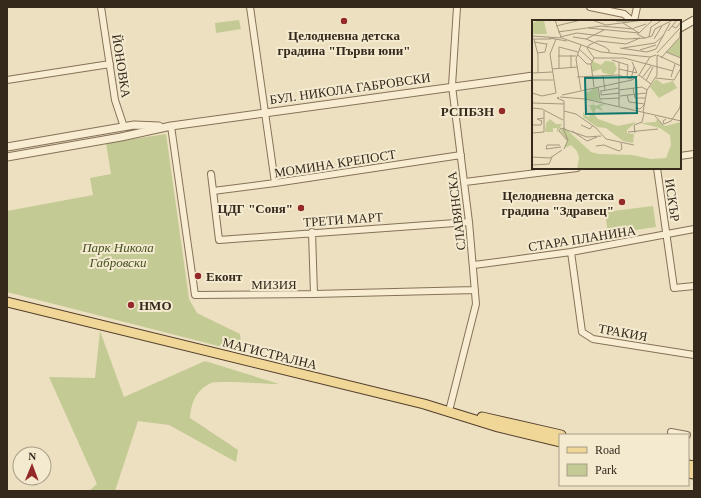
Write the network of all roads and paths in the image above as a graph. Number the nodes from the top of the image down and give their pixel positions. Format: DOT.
graph roads {
  1 [pos="101,7"];
  2 [pos="250,7"];
  3 [pos="458,7"];
  4 [pos="590,7"];
  5 [pos="637,7"];
  6 [pos="632,20"];
  7 [pos="633,20"];
  8 [pos="694,20"];
  9 [pos="681,27"];
  10 [pos="110,64"];
  11 [pos="532,76"];
  12 [pos="7,80"];
  13 [pos="452,86"];
  14 [pos="265,113"];
  15 [pos="171,126"];
  16 [pos="124,127"];
  17 [pos="7,147"];
  18 [pos="694,154"];
  19 [pos="461,155"];
  20 [pos="681,156"];
  21 [pos="7,157"];
  22 [pos="568,169"];
  23 [pos="657,169"];
  24 [pos="211,174"];
  25 [pos="465,182"];
  26 [pos="275,183"];
  27 [pos="213,191"];
  28 [pos="469,222"];
  29 [pos="694,229"];
  30 [pos="312,232"];
  31 [pos="666,235"];
  32 [pos="571,252"];
  33 [pos="474,265"];
  34 [pos="694,286"];
  35 [pos="475,290"];
  36 [pos="314,294"];
  37 [pos="7,302"];
  38 [pos="7,308"];
  39 [pos="71,319"];
  40 [pos="694,354"];
  41 [pos="449,411"];
  42 [pos="462,415"];
  43 [pos="671,432"];
  44 [pos="682,434"];
  45 [pos="559,435"];
  46 [pos="559,442"];
  1 -- 10 [label="street, ЙОНОВКА"];
  2 -- 14 [label="street"];
  3 -- 13 [label="street, СЛАВЯНСКА"];
  4 -- 6 [label="street"];
  5 -- 7 [label="street"];
  8 -- 9 [label="street"];
  10 -- 12 [label="street"];
  10 -- 16 [label="street, ЙОНОВКА"];
  11 -- 13 [label="street, БУЛ. НИКОЛА ГАБРОВСКИ"];
  13 -- 14 [label="street, БУЛ. НИКОЛА ГАБРОВСКИ"];
  13 -- 19 [label="street, СЛАВЯНСКА"];
  14 -- 15 [label="street, БУЛ. НИКОЛА ГАБРОВСКИ"];
  14 -- 26 [label="street"];
  15 -- 16 [label="street, БУЛ. НИКОЛА ГАБРОВСКИ"];
  15 -- 21 [label="street, БУЛ. НИКОЛА ГАБРОВСКИ"];
  15 -- 36 [label="street, МИЗИЯ"];
  16 -- 17 [label="street, БУЛ. НИКОЛА ГАБРОВСКИ"];
  18 -- 20 [label="street"];
  19 -- 25 [label="street, СЛАВЯНСКА"];
  19 -- 26 [label="street, МОМИНА КРЕПОСТ"];
  22 -- 25 [label="street"];
  23 -- 31 [label="street, ИСКЪР"];
  24 -- 27 [label="street"];
  25 -- 28 [label="street, СЛАВЯНСКА"];
  26 -- 27 [label="street, МОМИНА КРЕПОСТ"];
  27 -- 30 [label="street, ТРЕТИ МАРТ"];
  28 -- 30 [label="street, ТРЕТИ МАРТ"];
  28 -- 33 [label="street, СЛАВЯНСКА"];
  29 -- 31 [label="street, СТАРА ПЛАНИНА"];
  30 -- 36 [label="street"];
  31 -- 32 [label="street, СТАРА ПЛАНИНА"];
  31 -- 34 [label="street, ИСКЪР"];
  32 -- 33 [label="street, СТАРА ПЛАНИНА"];
  32 -- 40 [label="street, ТРАКИЯ"];
  33 -- 35 [label="street, СЛАВЯНСКА"];
  35 -- 36 [label="street, МИЗИЯ"];
  35 -- 41 [label="street, СЛАВЯНСКА"];
  37 -- 39 [label="main road, МАГИСТРАЛНА"];
  38 -- 39 [label="main road, МАГИСТРАЛНА"];
  39 -- 41 [label="main road, МАГИСТРАЛНА"];
  41 -- 42 [label="main road, МАГИСТРАЛНА"];
  42 -- 45 [label="main road, МАГИСТРАЛНА"];
  42 -- 46 [label="main road, МАГИСТРАЛНА"];
  43 -- 44 [label="street"];
}
